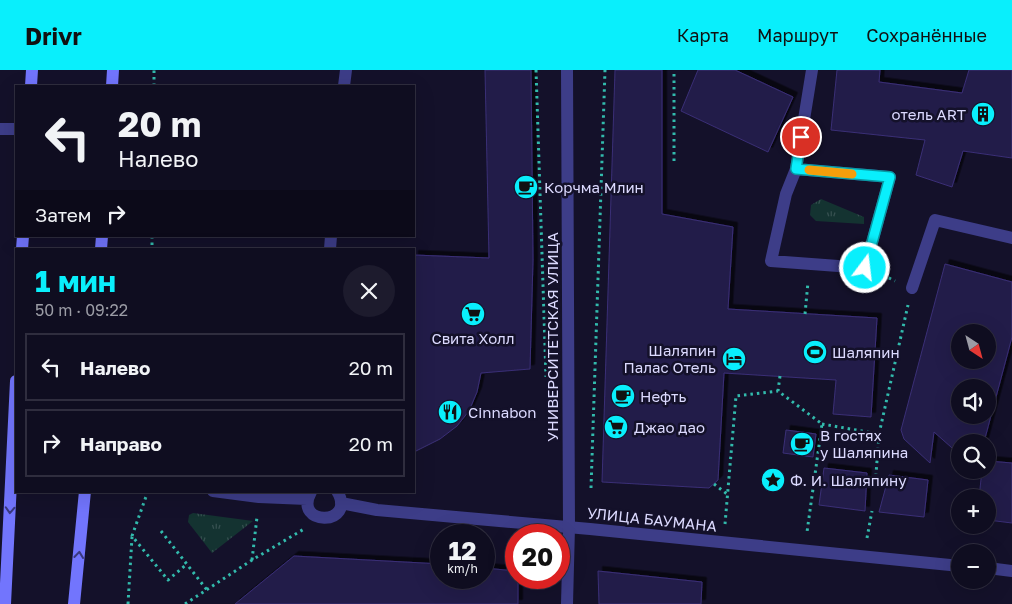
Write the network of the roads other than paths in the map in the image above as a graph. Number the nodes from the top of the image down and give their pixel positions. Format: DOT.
graph roads {
  1 [pos="32,70"];
  2 [pos="113,70"];
  3 [pos="346,70"];
  4 [pos="567,70"];
  5 [pos="812,70"];
  6 [pos="31,85"];
  7 [pos="112,85"];
  8 [pos="344,85"];
  9 [pos="15,129"];
  10 [pos="0,130"];
  11 [pos="796,169"];
  12 [pos="1012,238"];
  13 [pos="912,288"];
  14 [pos="15,399"];
  15 [pos="85,493"];
  16 [pos="226,493"];
  17 [pos="309,495"];
  18 [pos="339,497"];
  19 [pos="535,524"];
  20 [pos="569,524"];
  21 [pos="570,527"];
  22 [pos="951,565"];
  23 [pos="996,569"];
  24 [pos="1012,571"];
  25 [pos="567,589"];
  26 [pos="4,600"];
  27 [pos="74,604"];
  28 [pos="567,604"];
  1 -- 6 [label="main road"];
  2 -- 7 [label="main road"];
  3 -- 8 [label="street"];
  4 -- 20 [label="street, УНИВЕРСИТЕТСКАЯ УЛИЦА"];
  5 -- 11 [label="street"];
  9 -- 10 [label="street"];
  11 -- 11 [label="street"];
  12 -- 13 [label="street"];
  14 -- 26 [label="main road, one-way"];
  27 -- 15 [label="main road, one-way"];
  16 -- 17 [label="street"];
  17 -- 18 [label="street, УЛИЦА БАУМАНА"];
  18 -- 19 [label="street, УЛИЦА БАУМАНА"];
  21 -- 22 [label="street, УЛИЦА БАУМАНА"];
  23 -- 24 [label="street"];
  25 -- 28 [label="street, УНИВЕРСИТЕТСКАЯ УЛИЦА"];
}
